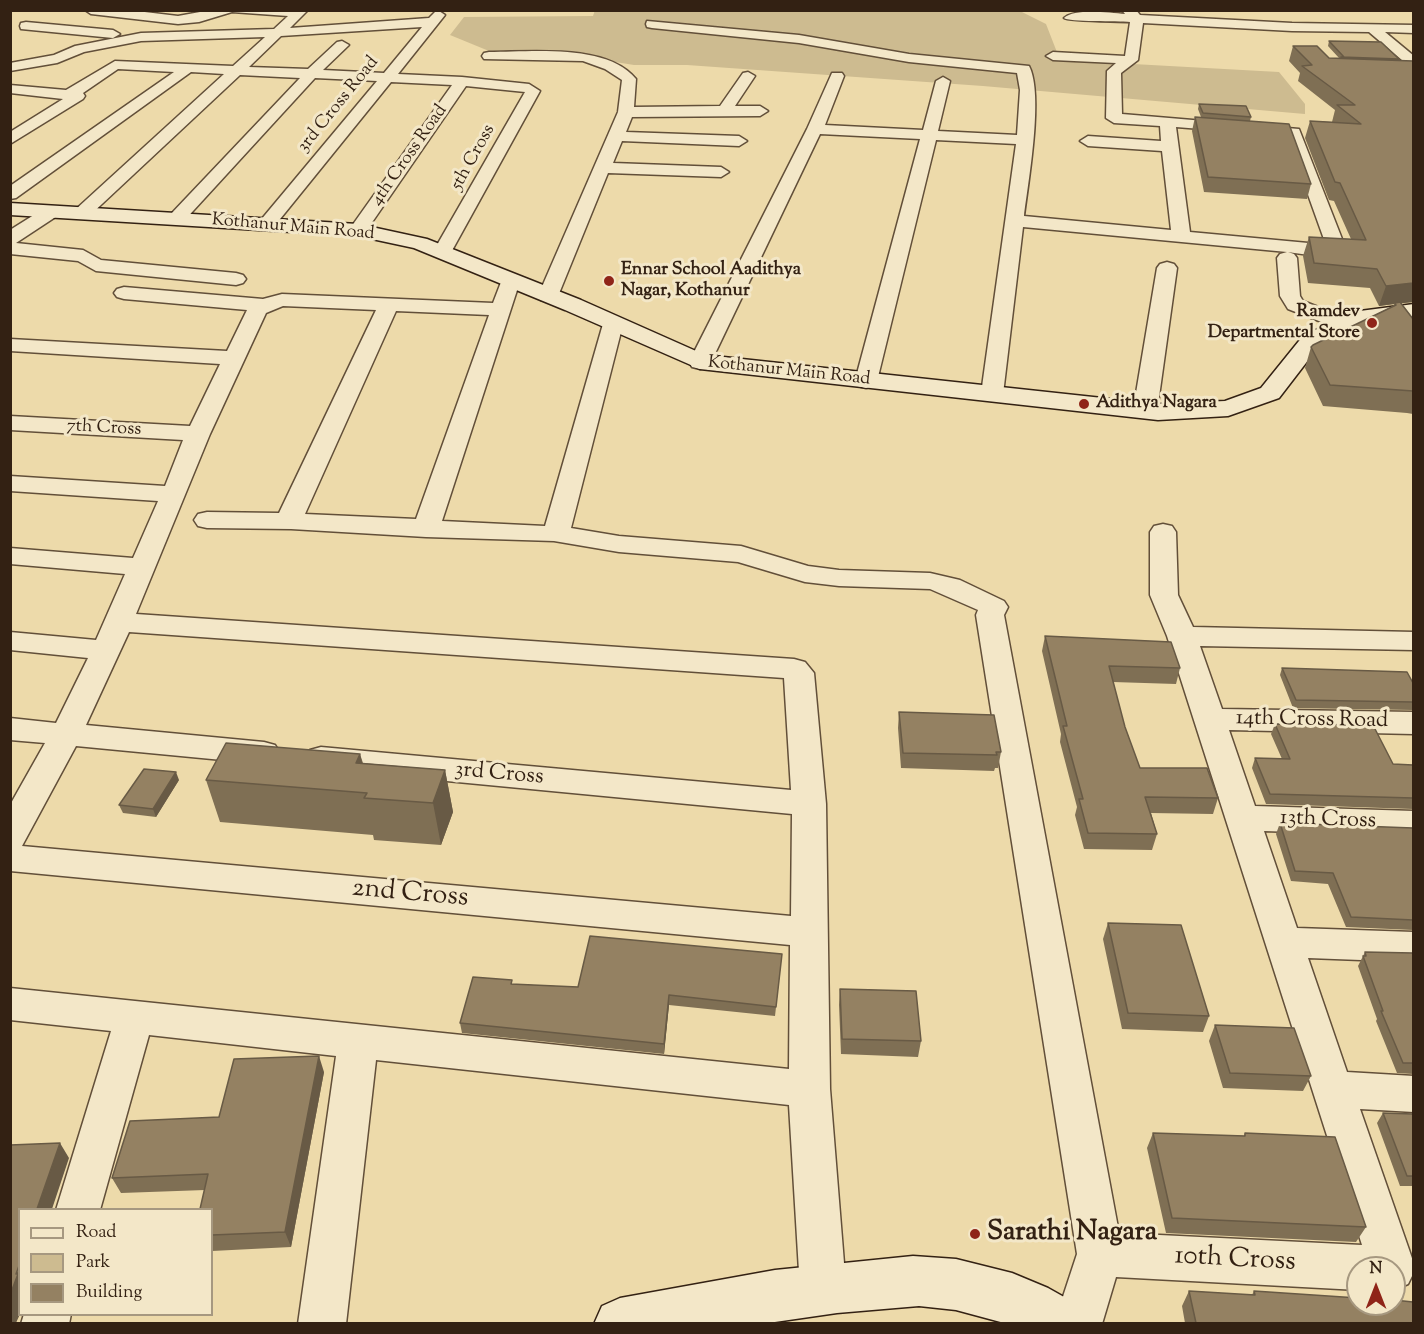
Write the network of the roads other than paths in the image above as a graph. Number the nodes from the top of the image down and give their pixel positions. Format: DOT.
graph roads {
  1 [pos="91,10"];
  2 [pos="227,10"];
  3 [pos="237,10"];
  4 [pos="314,11"];
  5 [pos="301,12"];
  6 [pos="1064,13"];
  7 [pos="1133,15"];
  8 [pos="57,16"];
  9 [pos="438,16"];
  10 [pos="652,24"];
  11 [pos="26,26"];
  12 [pos="203,26"];
  13 [pos="1292,27"];
  14 [pos="1373,29"];
  15 [pos="1413,29"];
  16 [pos="10,30"];
  17 [pos="280,31"];
  18 [pos="117,34"];
  19 [pos="1307,43"];
  20 [pos="342,45"];
  21 [pos="21,49"];
  22 [pos="1396,49"];
  23 [pos="1413,49"];
  24 [pos="43,52"];
  25 [pos="489,56"];
  26 [pos="1053,57"];
  27 [pos="1131,60"];
  28 [pos="10,67"];
  29 [pos="188,68"];
  30 [pos="1410,68"];
  31 [pos="237,71"];
  32 [pos="312,73"];
  33 [pos="748,76"];
  34 [pos="837,76"];
  35 [pos="387,78"];
  36 [pos="462,81"];
  37 [pos="943,81"];
  38 [pos="10,89"];
  39 [pos="43,94"];
  40 [pos="69,95"];
  41 [pos="19,107"];
  42 [pos="724,111"];
  43 [pos="760,111"];
  44 [pos="626,112"];
  45 [pos="1167,122"];
  46 [pos="816,129"];
  47 [pos="929,134"];
  48 [pos="615,136"];
  49 [pos="10,139"];
  50 [pos="1025,140"];
  51 [pos="739,141"];
  52 [pos="1088,141"];
  53 [pos="1171,147"];
  54 [pos="602,168"];
  55 [pos="721,172"];
  56 [pos="10,194"];
  57 [pos="10,210"];
  58 [pos="51,212"];
  59 [pos="81,214"];
  60 [pos="176,219"];
  61 [pos="1014,221"];
  62 [pos="266,225"];
  63 [pos="358,230"];
  64 [pos="1181,236"];
  65 [pos="10,238"];
  66 [pos="10,248"];
  67 [pos="442,252"];
  68 [pos="1287,258"];
  69 [pos="1167,268"];
  70 [pos="236,279"];
  71 [pos="510,281"];
  72 [pos="124,293"];
  73 [pos="548,296"];
  74 [pos="389,304"];
  75 [pos="264,305"];
  76 [pos="501,309"];
  77 [pos="1406,311"];
  78 [pos="613,324"];
  79 [pos="1344,324"];
  80 [pos="1413,334"];
  81 [pos="10,345"];
  82 [pos="234,358"];
  83 [pos="700,362"];
  84 [pos="866,381"];
  85 [pos="992,394"];
  86 [pos="1144,411"];
  87 [pos="10,423"];
  88 [pos="198,434"];
  89 [pos="10,483"];
  90 [pos="174,494"];
  91 [pos="207,520"];
  92 [pos="291,521"];
  93 [pos="426,529"];
  94 [pos="554,532"];
  95 [pos="1163,532"];
  96 [pos="10,556"];
  97 [pos="143,567"];
  98 [pos="112,636"];
  99 [pos="1182,636"];
  100 [pos="10,641"];
  101 [pos="1413,641"];
  102 [pos="1210,719"];
  103 [pos="1413,723"];
  104 [pos="10,729"];
  105 [pos="66,734"];
  106 [pos="809,804"];
  107 [pos="1243,818"];
  108 [pos="1413,824"];
  109 [pos="10,837"];
  110 [pos="10,858"];
  111 [pos="809,932"];
  112 [pos="1284,942"];
  113 [pos="1413,947"];
  114 [pos="10,1004"];
  115 [pos="134,1019"];
  116 [pos="358,1042"];
  117 [pos="809,1089"];
  118 [pos="1333,1089"];
  119 [pos="1413,1094"];
  120 [pos="78,1208"];
  121 [pos="1100,1254"];
  122 [pos="1389,1256"];
  123 [pos="1346,1267"];
  124 [pos="823,1288"];
  125 [pos="322,1323"];
  126 [pos="620,1323"];
  127 [pos="1062,1323"];
  128 [pos="1078,1323"];
  1 -- 2 [label="street"];
  3 -- 5 [label="street"];
  4 -- 5 [label="street"];
  5 -- 17 [label="street"];
  6 -- 7 [label="street"];
  7 -- 13 [label="street"];
  7 -- 27 [label="street"];
  8 -- 11 [label="street"];
  9 -- 17 [label="street"];
  9 -- 35 [label="street, 3rd Cross Road"];
  10 -- 50 [label="street"];
  11 -- 16 [label="street"];
  11 -- 18 [label="street"];
  12 -- 17 [label="street"];
  13 -- 14 [label="street"];
  13 -- 19 [label="street"];
  14 -- 15 [label="street"];
  14 -- 22 [label="street"];
  17 -- 28 [label="street"];
  17 -- 31 [label="street"];
  20 -- 32 [label="street"];
  21 -- 24 [label="street"];
  22 -- 23 [label="street"];
  22 -- 30 [label="street"];
  25 -- 44 [label="street"];
  26 -- 27 [label="street"];
  27 -- 45 [label="street"];
  29 -- 31 [label="street"];
  29 -- 40 [label="street"];
  29 -- 56 [label="street"];
  31 -- 32 [label="street"];
  31 -- 59 [label="street"];
  32 -- 35 [label="street"];
  32 -- 60 [label="street"];
  33 -- 42 [label="street"];
  34 -- 46 [label="street"];
  35 -- 36 [label="street"];
  35 -- 62 [label="street, 3rd Cross Road"];
  36 -- 63 [label="street, 4th Cross Road"];
  36 -- 67 [label="street, 5th Cross"];
  37 -- 47 [label="street"];
  38 -- 39 [label="street"];
  39 -- 40 [label="street"];
  39 -- 41 [label="street"];
  40 -- 49 [label="street"];
  42 -- 43 [label="street"];
  42 -- 44 [label="street"];
  44 -- 48 [label="street"];
  45 -- 53 [label="street"];
  45 -- 64 [label="street"];
  46 -- 47 [label="street"];
  46 -- 83 [label="street"];
  47 -- 50 [label="street"];
  47 -- 84 [label="street"];
  48 -- 51 [label="street"];
  48 -- 54 [label="street"];
  50 -- 61 [label="street"];
  52 -- 53 [label="street"];
  53 -- 64 [label="street"];
  54 -- 55 [label="street"];
  54 -- 73 [label="street"];
  57 -- 58 [label="street, Kothanur Main Road"];
  58 -- 59 [label="street, Kothanur Main Road"];
  58 -- 65 [label="street"];
  59 -- 60 [label="street, Kothanur Main Road"];
  60 -- 62 [label="street, Kothanur Main Road"];
  61 -- 64 [label="street"];
  61 -- 85 [label="street"];
  62 -- 63 [label="street, Kothanur Main Road"];
  63 -- 67 [label="street, Kothanur Main Road"];
  66 -- 70 [label="street"];
  67 -- 71 [label="street, Kothanur Main Road"];
  68 -- 79 [label="street"];
  69 -- 86 [label="street"];
  71 -- 73 [label="street, Kothanur Main Road"];
  71 -- 76 [label="street"];
  72 -- 75 [label="street"];
  73 -- 78 [label="street, Kothanur Main Road"];
  74 -- 75 [label="street"];
  74 -- 76 [label="street"];
  74 -- 92 [label="street"];
  75 -- 82 [label="street"];
  76 -- 93 [label="street"];
  77 -- 79 [label="street, Kothanur Main Road"];
  77 -- 80 [label="street"];
  78 -- 83 [label="street, Kothanur Main Road"];
  78 -- 94 [label="street"];
  79 -- 86 [label="street, Kothanur Main Road"];
  81 -- 82 [label="street"];
  82 -- 88 [label="street"];
  83 -- 84 [label="street, Kothanur Main Road"];
  84 -- 85 [label="street, Kothanur Main Road"];
  85 -- 86 [label="street, Kothanur Main Road"];
  87 -- 88 [label="street, 7th Cross"];
  88 -- 90 [label="street"];
  89 -- 90 [label="street"];
  90 -- 97 [label="street"];
  91 -- 92 [label="street"];
  92 -- 93 [label="street"];
  93 -- 94 [label="street"];
  94 -- 121 [label="street"];
  95 -- 99 [label="street"];
  96 -- 97 [label="street"];
  97 -- 98 [label="street"];
  98 -- 100 [label="street"];
  98 -- 105 [label="street"];
  98 -- 106 [label="street"];
  99 -- 101 [label="street"];
  99 -- 102 [label="street"];
  102 -- 103 [label="street, 14th Cross Road"];
  102 -- 107 [label="street"];
  104 -- 105 [label="street, 3rd Cross"];
  105 -- 106 [label="street, 3rd Cross"];
  105 -- 109 [label="street"];
  106 -- 111 [label="street"];
  107 -- 108 [label="street, 13th Cross"];
  107 -- 112 [label="street"];
  110 -- 111 [label="street, 2nd Cross"];
  111 -- 117 [label="street"];
  112 -- 113 [label="street"];
  112 -- 118 [label="street"];
  114 -- 115 [label="street"];
  115 -- 116 [label="street"];
  115 -- 120 [label="street"];
  116 -- 117 [label="street"];
  116 -- 125 [label="street"];
  117 -- 124 [label="street"];
  118 -- 119 [label="street"];
  118 -- 122 [label="street"];
  121 -- 123 [label="street, 10th Cross"];
  121 -- 128 [label="street"];
  124 -- 126 [label="street"];
  124 -- 127 [label="street"];
}
